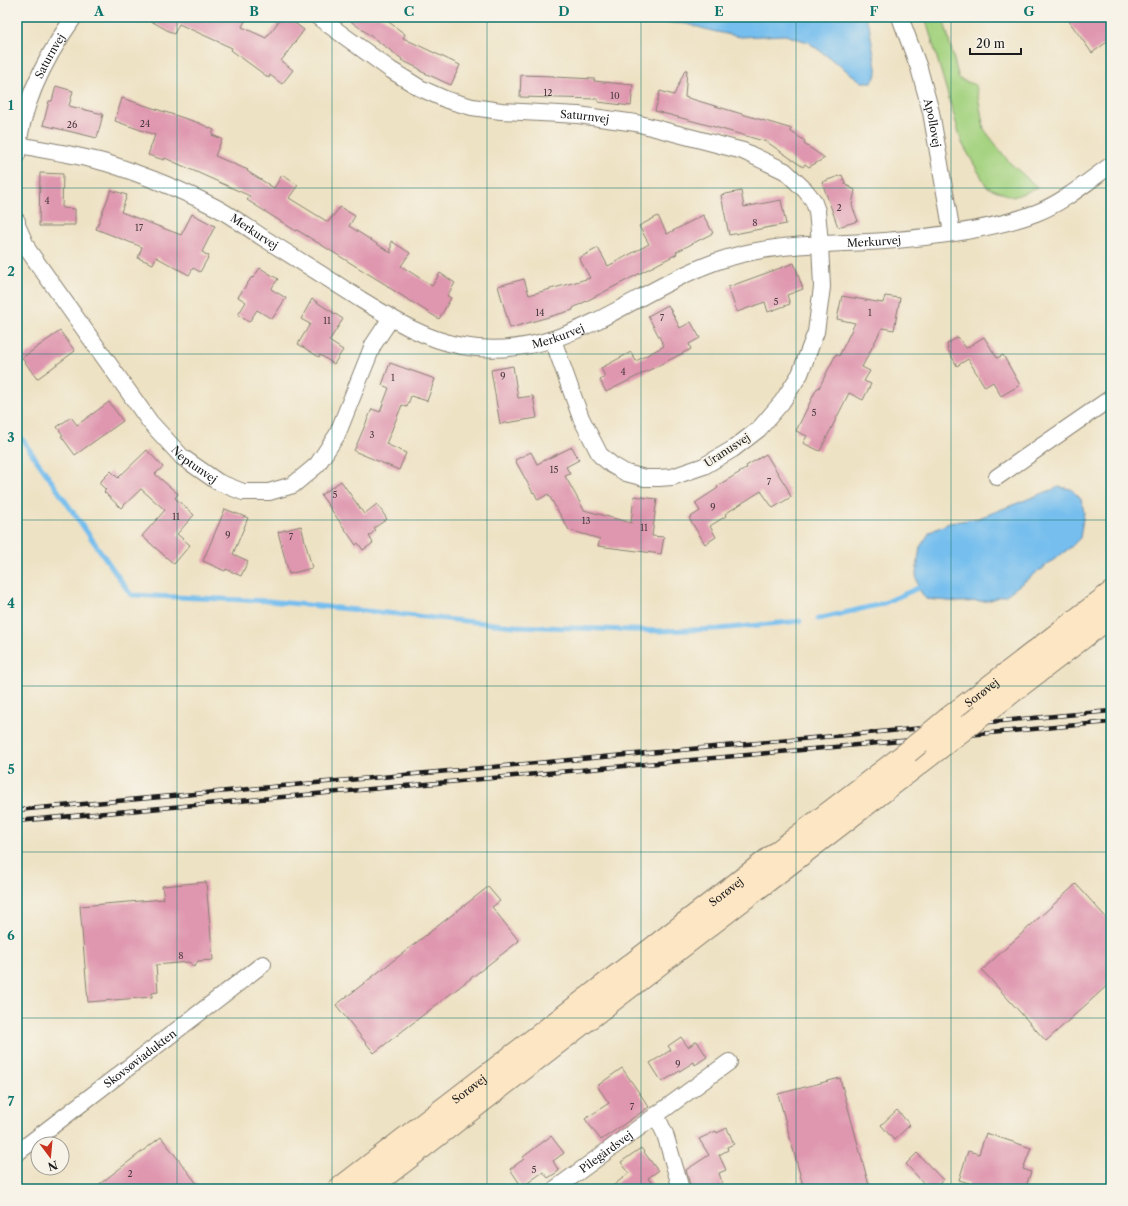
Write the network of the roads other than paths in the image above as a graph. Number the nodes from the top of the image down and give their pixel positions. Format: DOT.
graph roads {
  1 [pos="74,17"];
  2 [pos="318,17"];
  3 [pos="900,17"];
  4 [pos="17,150"];
  5 [pos="1111,165"];
  6 [pos="17,221"];
  7 [pos="952,233"];
  8 [pos="820,244"];
  9 [pos="391,318"];
  10 [pos="553,340"];
  11 [pos="1111,398"];
  12 [pos="997,477"];
  13 [pos="1111,593"];
  14 [pos="1111,616"];
  15 [pos="263,964"];
  16 [pos="729,1062"];
  17 [pos="656,1115"];
  18 [pos="17,1153"];
  19 [pos="339,1189"];
  20 [pos="368,1189"];
  21 [pos="555,1189"];
  22 [pos="681,1189"];
  1 -- 4 [label="street, Saturnvej"];
  2 -- 8 [label="street, Saturnvej"];
  3 -- 7 [label="street, Apollovej"];
  4 -- 9 [label="street, Merkurvej"];
  5 -- 7 [label="street, Merkurvej"];
  6 -- 9 [label="street, Neptunvej"];
  7 -- 8 [label="street, Merkurvej"];
  8 -- 10 [label="street, Merkurvej"];
  8 -- 10 [label="street, Uranusvej"];
  9 -- 10 [label="street, Merkurvej"];
  11 -- 12 [label="street"];
  13 -- 19 [label="street, Sorøvej, bridge"];
  14 -- 20 [label="street, Sorøvej, bridge"];
  15 -- 18 [label="street, Skovsøviadukten"];
  16 -- 17 [label="street, Pilegårdsvej"];
  17 -- 21 [label="street, Pilegårdsvej"];
  17 -- 22 [label="street"];
}
